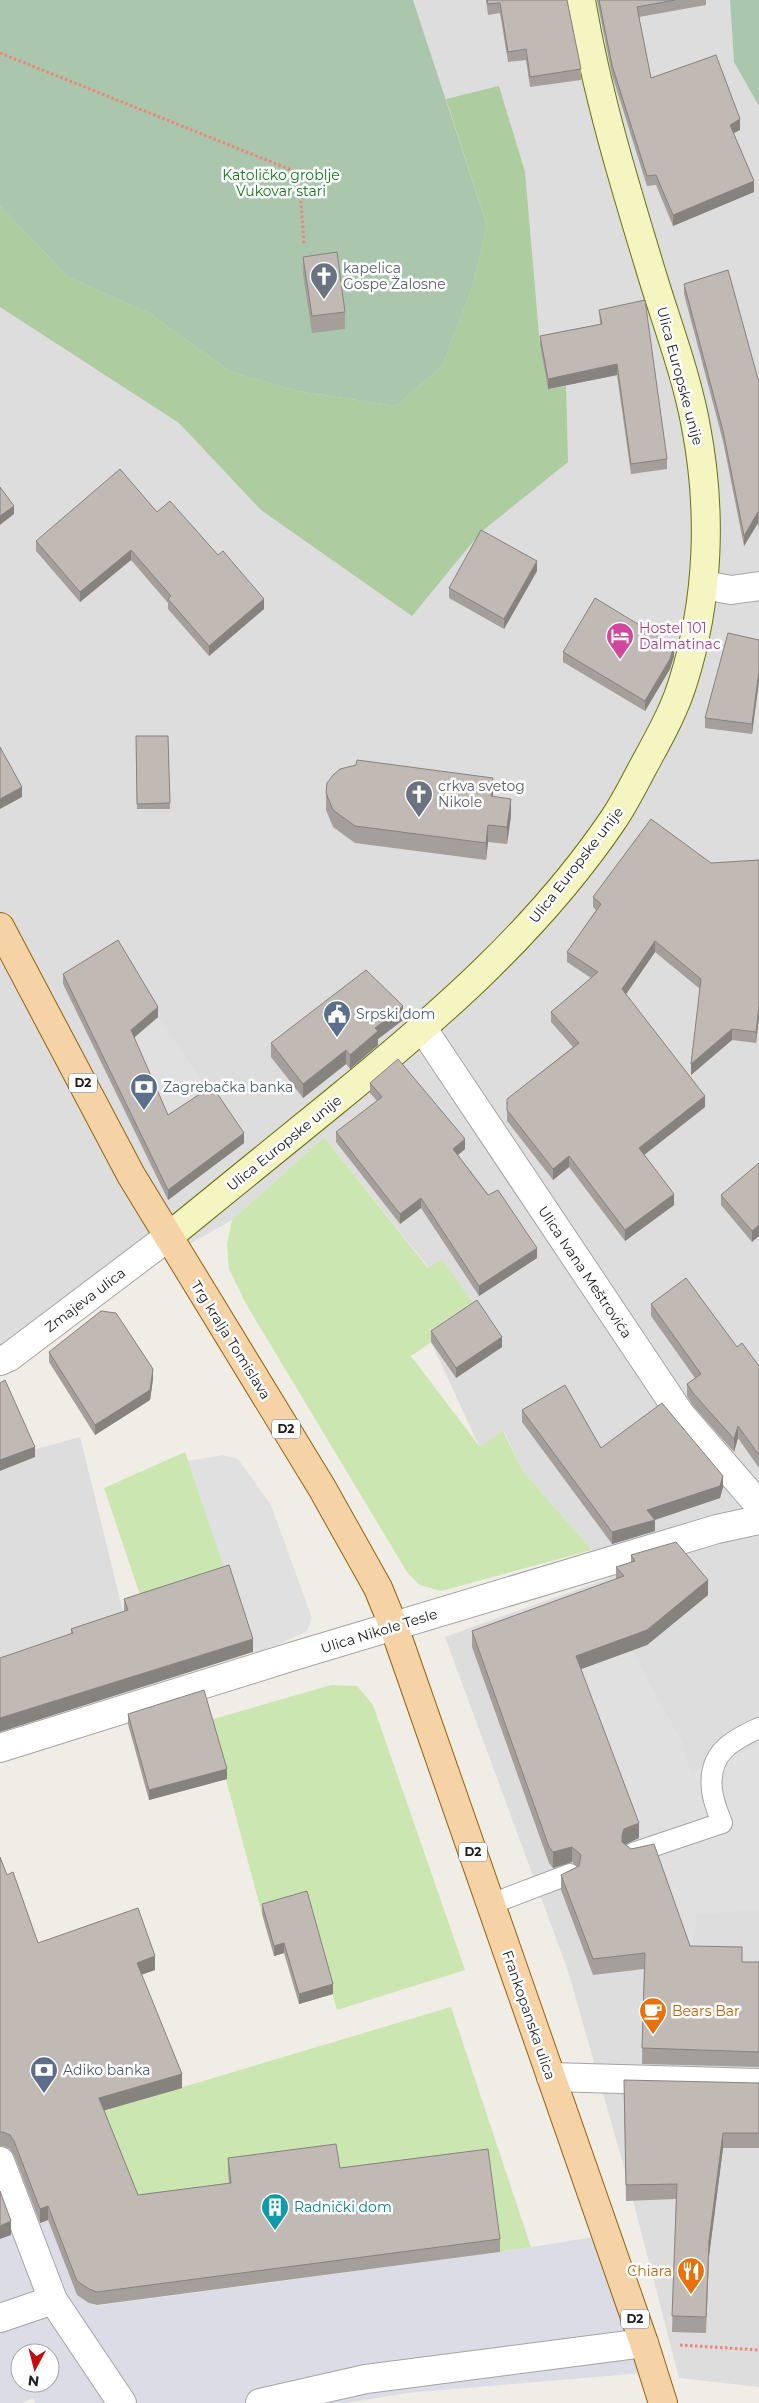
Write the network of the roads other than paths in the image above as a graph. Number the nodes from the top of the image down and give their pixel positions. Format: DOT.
graph roads {
  1 [pos="581,0"];
  2 [pos="704,585"];
  3 [pos="759,586"];
  4 [pos="0,926"];
  5 [pos="423,1029"];
  6 [pos="168,1237"];
  7 [pos="0,1362"];
  8 [pos="759,1505"];
  9 [pos="759,1520"];
  10 [pos="394,1627"];
  11 [pos="759,1728"];
  12 [pos="0,1748"];
  13 [pos="633,1853"];
  14 [pos="570,1874"];
  15 [pos="491,1904"];
  16 [pos="551,2077"];
  17 [pos="759,2083"];
  18 [pos="0,2161"];
  19 [pos="53,2300"];
  20 [pos="0,2318"];
  21 [pos="644,2343"];
  22 [pos="122,2403"];
  23 [pos="260,2403"];
  24 [pos="663,2403"];
  1 -- 2 [label="main road, Ulica Europske unije"];
  2 -- 3 [label="street"];
  2 -- 5 [label="main road, Ulica Europske unije"];
  4 -- 6 [label="main road, D2"];
  5 -- 6 [label="main road, Ulica Europske unije"];
  5 -- 8 [label="street, Ulica Ivana Meštrovića"];
  6 -- 7 [label="street, Zmajeva ulica"];
  6 -- 10 [label="main road, Trg kralja Tomislava / D2"];
  9 -- 10 [label="street, Ulica Nikole Tesle"];
  10 -- 12 [label="street, Ulica Nikole Tesle"];
  10 -- 15 [label="main road, Frankopanska ulica / D2"];
  11 -- 13 [label="lane"];
  14 -- 15 [label="lane"];
  15 -- 16 [label="main road, Frankopanska ulica / D2"];
  16 -- 17 [label="street"];
  16 -- 21 [label="main road, Frankopanska ulica / D2"];
  18 -- 19 [label="street"];
  19 -- 20 [label="street"];
  19 -- 22 [label="street"];
  21 -- 23 [label="street"];
  21 -- 24 [label="main road, Frankopanska ulica / D2"];
}
